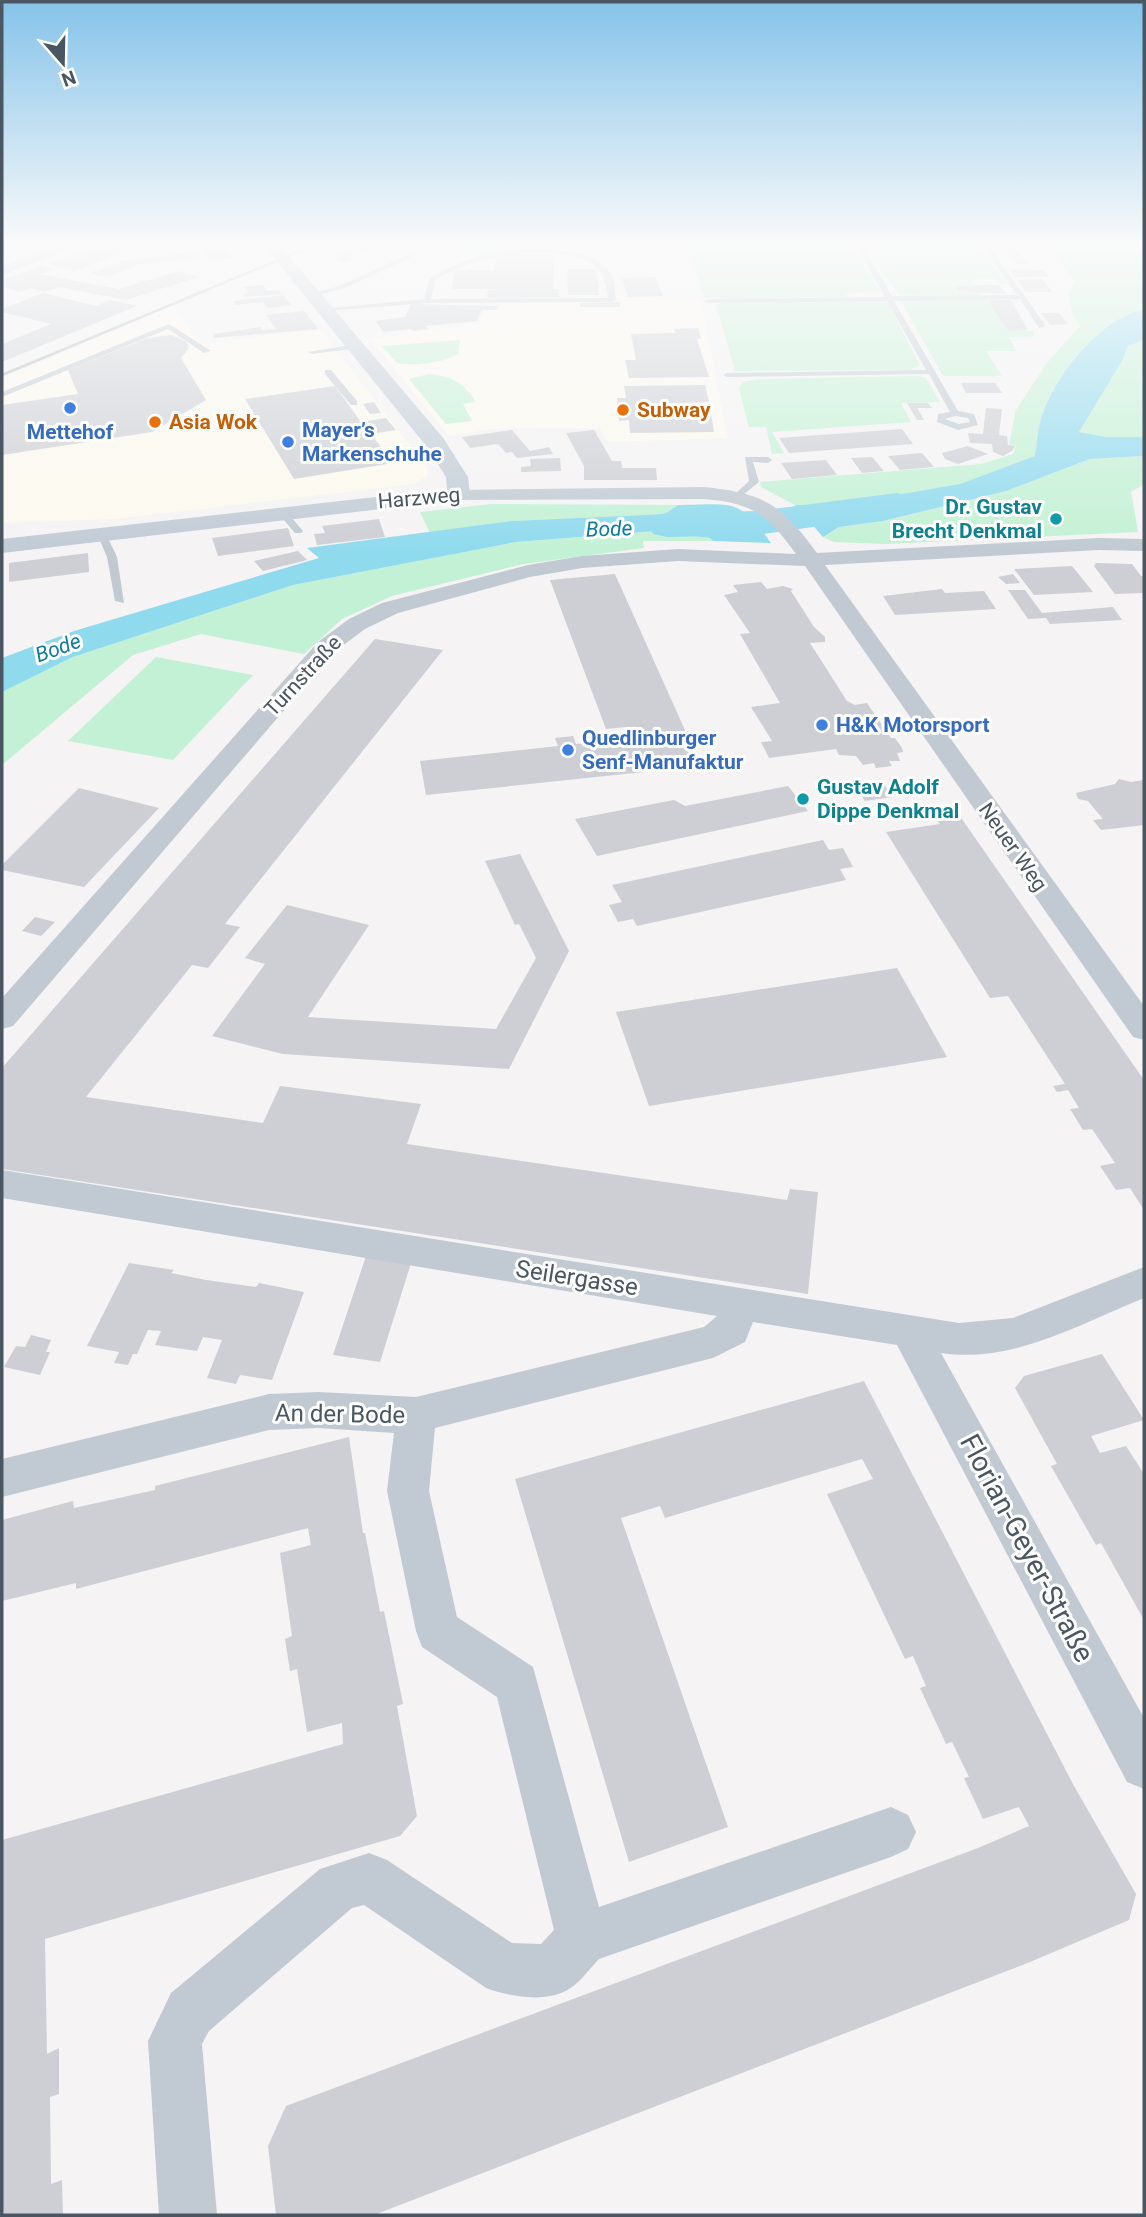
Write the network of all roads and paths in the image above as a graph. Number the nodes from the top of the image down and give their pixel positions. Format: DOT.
graph roads {
  1 [pos="121,345"];
  2 [pos="199,345"];
  3 [pos="918,345"];
  4 [pos="356,346"];
  5 [pos="207,351"];
  6 [pos="312,352"];
  7 [pos="328,372"];
  8 [pos="933,372"];
  9 [pos="727,375"];
  10 [pos="2,394"];
  11 [pos="354,403"];
  12 [pos="954,413"];
  13 [pos="768,460"];
  14 [pos="459,494"];
  15 [pos="743,496"];
  16 [pos="283,513"];
  17 [pos="298,531"];
  18 [pos="102,534"];
  19 [pos="1144,545"];
  20 [pos="2,546"];
  21 [pos="811,560"];
  22 [pos="120,601"];
  23 [pos="2,1018"];
  24 [pos="1144,1029"];
  25 [pos="2,1184"];
  26 [pos="1144,1282"];
  27 [pos="740,1304"];
  28 [pos="909,1331"];
  29 [pos="415,1415"];
  30 [pos="2,1478"];
  31 [pos="1144,1765"];
  32 [pos="891,1832"];
  33 [pos="582,1939"];
  34 [pos="188,2215"];
  1 -- 10 [label="lane"];
  2 -- 5 [label="lane"];
  3 -- 8 [label="lane"];
  4 -- 6 [label="lane"];
  4 -- 14 [label="main road"];
  7 -- 11 [label="lane"];
  8 -- 9 [label="lane"];
  8 -- 12 [label="lane"];
  13 -- 15 [label="lane"];
  14 -- 15 [label="street, Harzweg"];
  14 -- 16 [label="main road, Harzweg"];
  15 -- 21 [label="street, Harzweg"];
  16 -- 17 [label="lane"];
  16 -- 18 [label="main road, Harzweg"];
  18 -- 20 [label="main road, Harzweg"];
  18 -- 22 [label="lane"];
  19 -- 21 [label="street, Turnstraße"];
  21 -- 23 [label="street, Turnstraße"];
  21 -- 24 [label="street, Neuer Weg"];
  25 -- 27 [label="street, Seilergasse"];
  26 -- 28 [label="street, Seilergasse"];
  27 -- 28 [label="street, Seilergasse"];
  27 -- 29 [label="street, An der Bode"];
  28 -- 31 [label="street, Florian-Geyer-Straße"];
  29 -- 30 [label="street, An der Bode"];
  29 -- 33 [label="street"];
  32 -- 33 [label="street"];
  33 -- 34 [label="street"];
}
